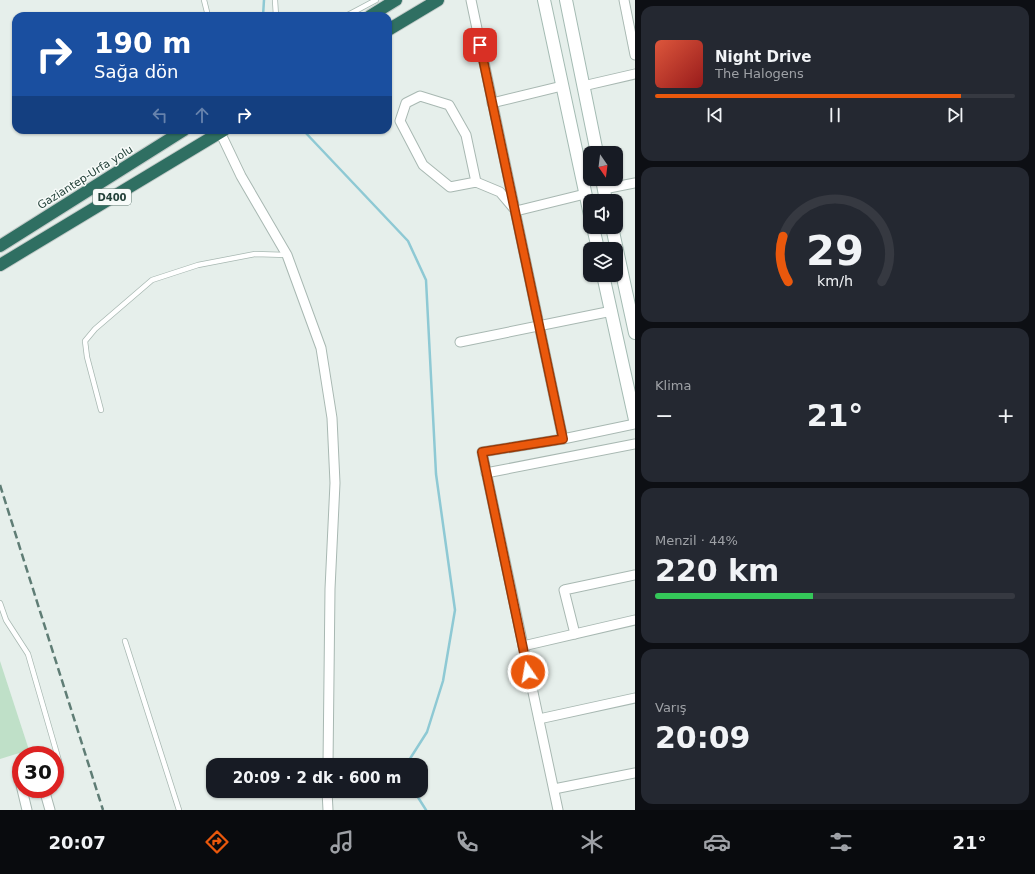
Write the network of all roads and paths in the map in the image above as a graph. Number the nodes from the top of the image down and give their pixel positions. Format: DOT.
graph roads {
  1 [pos="204,0"];
  2 [pos="275,0"];
  3 [pos="376,0"];
  4 [pos="396,0"];
  5 [pos="438,0"];
  6 [pos="471,0"];
  7 [pos="544,0"];
  8 [pos="566,0"];
  9 [pos="624,0"];
  10 [pos="207,12"];
  11 [pos="276,12"];
  12 [pos="354,12"];
  13 [pos="376,12"];
  14 [pos="392,28"];
  15 [pos="635,55"];
  16 [pos="635,74"];
  17 [pos="562,86"];
  18 [pos="583,86"];
  19 [pos="492,102"];
  20 [pos="178,134"];
  21 [pos="217,134"];
  22 [pos="223,134"];
  23 [pos="596,146"];
  24 [pos="476,182"];
  25 [pos="623,183"];
  26 [pos="635,183"];
  27 [pos="586,194"];
  28 [pos="583,195"];
  29 [pos="516,211"];
  30 [pos="614,234"];
  31 [pos="0,246"];
  32 [pos="287,254"];
  33 [pos="0,265"];
  34 [pos="606,282"];
  35 [pos="632,300"];
  36 [pos="612,311"];
  37 [pos="540,326"];
  38 [pos="635,333"];
  39 [pos="460,342"];
  40 [pos="101,410"];
  41 [pos="635,420"];
  42 [pos="635,424"];
  43 [pos="563,439"];
  44 [pos="635,444"];
  45 [pos="486,473"];
  46 [pos="635,575"];
  47 [pos="0,603"];
  48 [pos="635,620"];
  49 [pos="575,634"];
  50 [pos="125,641"];
  51 [pos="523,646"];
  52 [pos="635,698"];
  53 [pos="539,719"];
  54 [pos="55,746"];
  55 [pos="328,758"];
  56 [pos="635,774"];
  57 [pos="554,789"];
  58 [pos="24,798"];
  59 [pos="47,798"];
  60 [pos="327,798"];
  61 [pos="27,810"];
  62 [pos="50,810"];
  63 [pos="179,810"];
  64 [pos="328,810"];
  65 [pos="558,810"];
  1 -- 10 [label="lane"];
  2 -- 11 [label="lane"];
  3 -- 12 [label="lane"];
  4 -- 13 [label="highway"];
  5 -- 14 [label="highway"];
  6 -- 19 [label="street"];
  7 -- 17 [label="main road"];
  8 -- 18 [label="main road"];
  9 -- 15 [label="street"];
  16 -- 18 [label="street"];
  17 -- 19 [label="street"];
  17 -- 27 [label="main road"];
  18 -- 23 [label="main road"];
  19 -- 29 [label="street"];
  20 -- 31 [label="highway, Gaziantep-Urfa yolu / D400"];
  21 -- 33 [label="highway, D400"];
  22 -- 32 [label="street"];
  24 -- 24 [label="street"];
  24 -- 29 [label="street"];
  25 -- 26 [label="street"];
  28 -- 29 [label="street"];
  29 -- 37 [label="street"];
  30 -- 35 [label="main road"];
  32 -- 40 [label="lane"];
  32 -- 55 [label="street"];
  34 -- 36 [label="main road"];
  35 -- 38 [label="main road"];
  36 -- 37 [label="street"];
  36 -- 41 [label="main road"];
  37 -- 39 [label="street"];
  37 -- 43 [label="street"];
  42 -- 43 [label="street"];
  43 -- 45 [label="street"];
  44 -- 45 [label="street"];
  45 -- 51 [label="street"];
  46 -- 49 [label="street"];
  47 -- 54 [label="lane"];
  48 -- 49 [label="street"];
  49 -- 51 [label="street"];
  50 -- 63 [label="lane"];
  51 -- 53 [label="street"];
  52 -- 53 [label="street"];
  53 -- 57 [label="street"];
  56 -- 57 [label="street"];
  57 -- 65 [label="street"];
  58 -- 61 [label="street"];
  59 -- 62 [label="street"];
  60 -- 64 [label="street"];
}
